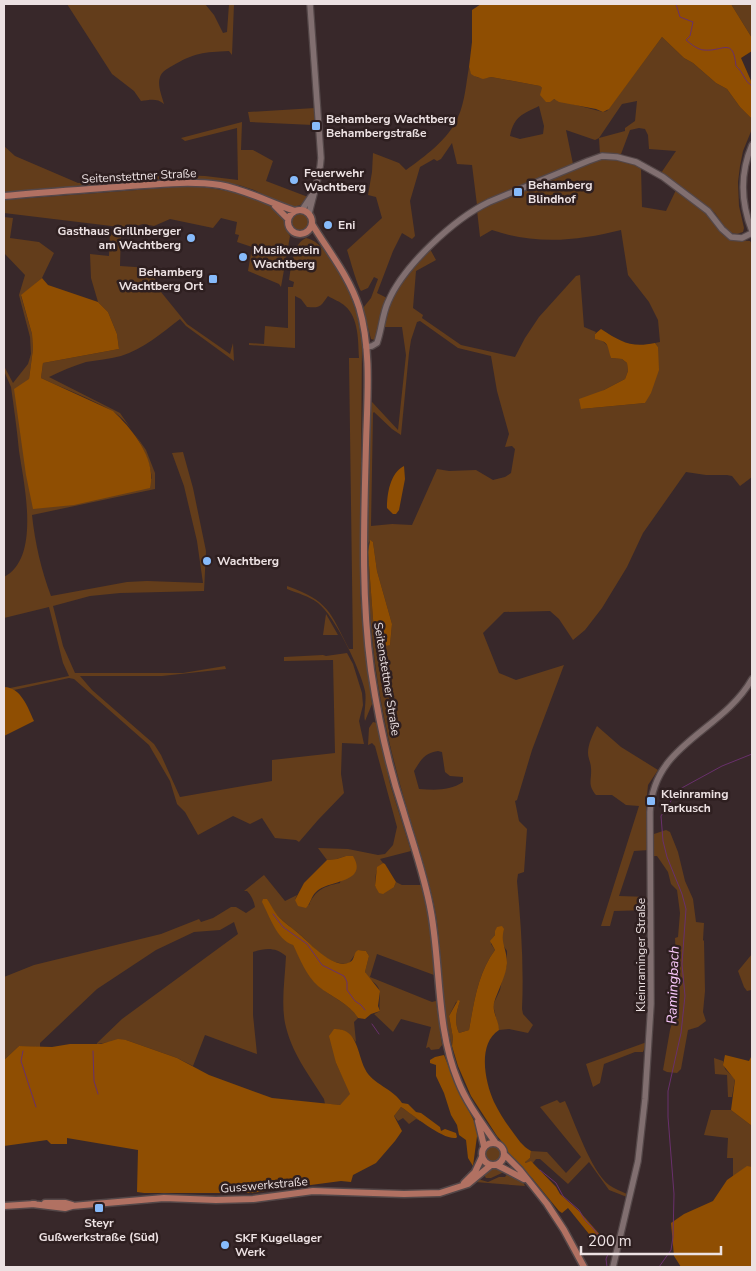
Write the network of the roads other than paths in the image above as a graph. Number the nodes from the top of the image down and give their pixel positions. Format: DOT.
graph roads {
  1 [pos="310,4"];
  2 [pos="752,145"];
  3 [pos="313,193"];
  4 [pos="4,196"];
  5 [pos="273,204"];
  6 [pos="298,210"];
  7 [pos="310,214"];
  8 [pos="288,219"];
  9 [pos="312,224"];
  10 [pos="307,232"];
  11 [pos="752,232"];
  12 [pos="326,246"];
  13 [pos="366,347"];
  14 [pos="752,679"];
  15 [pos="475,1113"];
  16 [pos="496,1142"];
  17 [pos="484,1146"];
  18 [pos="505,1155"];
  19 [pos="482,1157"];
  20 [pos="494,1165"];
  21 [pos="531,1184"];
  22 [pos="457,1188"];
  23 [pos="4,1206"];
  24 [pos="584,1267"];
  25 [pos="613,1267"];
  1 -- 3 [label="street"];
  2 -- 11 [label="street"];
  3 -- 6 [label="street"];
  3 -- 7 [label="street"];
  4 -- 5 [label="main road, Seitenstettner Straße"];
  5 -- 6 [label="main road, Seitenstettner Straße"];
  5 -- 8 [label="main road, Seitenstettner Straße"];
  6 -- 7 [label="main road"];
  6 -- 8 [label="main road"];
  7 -- 9 [label="main road"];
  8 -- 10 [label="main road"];
  9 -- 10 [label="main road"];
  9 -- 12 [label="main road, Seitenstettner Straße"];
  10 -- 12 [label="main road, Seitenstettner Straße"];
  11 -- 13 [label="street"];
  12 -- 13 [label="main road, Seitenstettner Straße"];
  13 -- 15 [label="main road, Seitenstettner Straße"];
  14 -- 25 [label="street, Kleinraminger Straße"];
  15 -- 16 [label="main road, Seitenstettner Straße"];
  15 -- 17 [label="main road, Seitenstettner Straße"];
  16 -- 17 [label="main road"];
  16 -- 18 [label="main road"];
  17 -- 19 [label="main road"];
  18 -- 20 [label="main road"];
  18 -- 21 [label="main road"];
  19 -- 20 [label="main road"];
  19 -- 22 [label="main road, Gusswerkstraße"];
  20 -- 21 [label="main road"];
  20 -- 22 [label="main road, Gusswerkstraße"];
  21 -- 24 [label="main road"];
  22 -- 23 [label="main road, Gusswerkstraße"];
}
